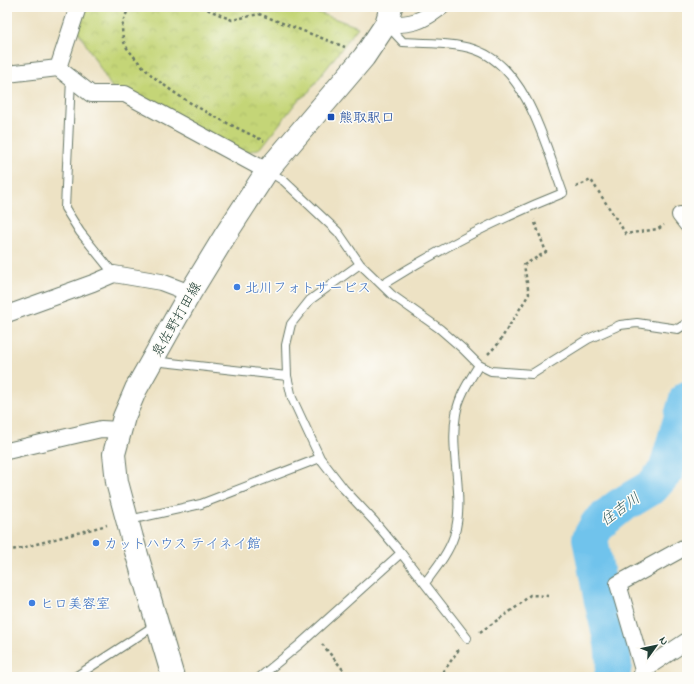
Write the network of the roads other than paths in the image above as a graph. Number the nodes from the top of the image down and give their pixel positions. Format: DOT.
graph roads {
  1 [pos="78,7"];
  2 [pos="441,7"];
  3 [pos="389,16"];
  4 [pos="58,68"];
  5 [pos="7,74"];
  6 [pos="71,79"];
  7 [pos="267,171"];
  8 [pos="360,264"];
  9 [pos="114,274"];
  10 [pos="382,285"];
  11 [pos="190,293"];
  12 [pos="7,314"];
  13 [pos="687,323"];
  14 [pos="152,361"];
  15 [pos="479,365"];
  16 [pos="287,376"];
  17 [pos="120,430"];
  18 [pos="7,451"];
  19 [pos="320,458"];
  20 [pos="127,520"];
  21 [pos="687,546"];
  22 [pos="401,553"];
  23 [pos="425,583"];
  24 [pos="158,623"];
  25 [pos="467,638"];
  26 [pos="687,641"];
  27 [pos="642,674"];
  28 [pos="75,677"];
  29 [pos="173,677"];
  30 [pos="260,677"];
  1 -- 4 [label="street"];
  2 -- 3 [label="street"];
  3 -- 7 [label="main road, 泉佐野打田線"];
  3 -- 10 [label="lane"];
  4 -- 5 [label="street"];
  4 -- 6 [label="street"];
  6 -- 7 [label="street"];
  6 -- 9 [label="lane"];
  7 -- 8 [label="lane"];
  7 -- 11 [label="main road, 泉佐野打田線"];
  8 -- 10 [label="lane"];
  8 -- 16 [label="lane"];
  9 -- 11 [label="street"];
  9 -- 12 [label="street"];
  10 -- 15 [label="lane"];
  11 -- 14 [label="main road, 泉佐野打田線"];
  13 -- 15 [label="lane"];
  14 -- 16 [label="lane"];
  14 -- 17 [label="main road, 泉佐野打田線"];
  15 -- 23 [label="lane"];
  16 -- 19 [label="lane"];
  17 -- 18 [label="street"];
  17 -- 20 [label="main road, 泉佐野打田線"];
  19 -- 20 [label="lane"];
  19 -- 22 [label="lane"];
  20 -- 24 [label="main road, 泉佐野打田線"];
  21 -- 27 [label="street"];
  22 -- 23 [label="lane"];
  22 -- 30 [label="lane"];
  23 -- 25 [label="lane"];
  24 -- 28 [label="lane"];
  24 -- 29 [label="main road, 泉佐野打田線"];
  26 -- 27 [label="street"];
}
